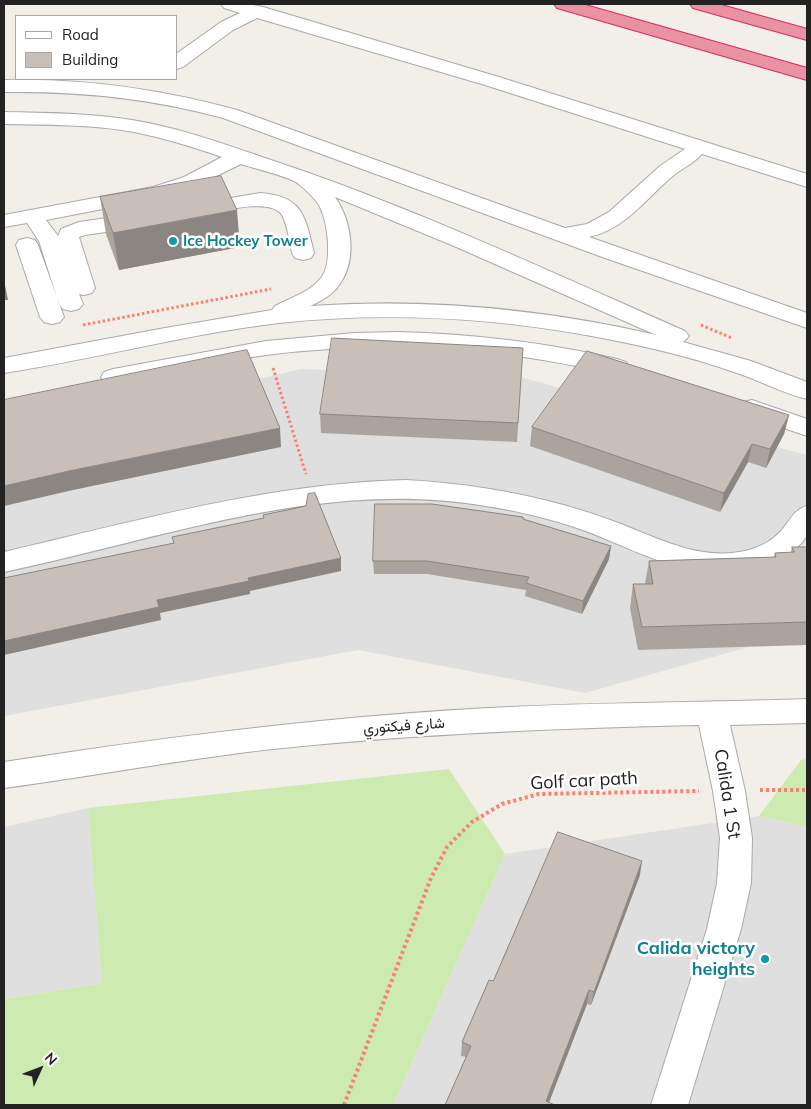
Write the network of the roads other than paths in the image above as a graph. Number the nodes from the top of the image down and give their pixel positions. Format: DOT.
graph roads {
  1 [pos="562,4"];
  2 [pos="699,4"];
  3 [pos="244,7"];
  4 [pos="807,35"];
  5 [pos="178,62"];
  6 [pos="807,74"];
  7 [pos="148,80"];
  8 [pos="4,86"];
  9 [pos="167,89"];
  10 [pos="121,90"];
  11 [pos="7,116"];
  12 [pos="690,143"];
  13 [pos="238,157"];
  14 [pos="303,178"];
  15 [pos="807,181"];
  16 [pos="139,198"];
  17 [pos="33,216"];
  18 [pos="161,216"];
  19 [pos="617,217"];
  20 [pos="4,222"];
  21 [pos="564,235"];
  22 [pos="50,241"];
  23 [pos="27,245"];
  24 [pos="4,249"];
  25 [pos="303,253"];
  26 [pos="613,253"];
  27 [pos="52,317"];
  28 [pos="270,317"];
  29 [pos="807,320"];
  30 [pos="4,366"];
  31 [pos="742,367"];
  32 [pos="636,372"];
  33 [pos="88,382"];
  34 [pos="807,391"];
  35 [pos="728,400"];
  36 [pos="807,428"];
  37 [pos="807,515"];
  38 [pos="4,562"];
  39 [pos="807,711"];
  40 [pos="712,714"];
  41 [pos="4,775"];
  42 [pos="670,1105"];
  1 -- 6 [label="highway"];
  2 -- 4 [label="highway"];
  3 -- 5 [label="street"];
  3 -- 12 [label="street"];
  7 -- 10 [label="street"];
  8 -- 10 [label="street"];
  9 -- 10 [label="street"];
  9 -- 21 [label="street"];
  11 -- 13 [label="street"];
  12 -- 15 [label="street"];
  12 -- 19 [label="street"];
  13 -- 14 [label="street"];
  13 -- 16 [label="street"];
  14 -- 28 [label="street"];
  14 -- 31 [label="street"];
  16 -- 17 [label="street"];
  16 -- 18 [label="street"];
  17 -- 20 [label="street"];
  17 -- 22 [label="street"];
  18 -- 22 [label="street"];
  18 -- 25 [label="street"];
  19 -- 21 [label="street"];
  19 -- 26 [label="street"];
  21 -- 26 [label="street"];
  22 -- 23 [label="street"];
  23 -- 24 [label="street"];
  23 -- 27 [label="street"];
  26 -- 29 [label="street"];
  28 -- 30 [label="street"];
  28 -- 31 [label="street"];
  31 -- 34 [label="street"];
  32 -- 33 [label="street"];
  35 -- 36 [label="street"];
  37 -- 38 [label="street"];
  39 -- 40 [label="street, شارع فيكتوري"];
  40 -- 41 [label="street, شارع فيكتوري"];
  40 -- 42 [label="street, Calida 1 St"];
}
